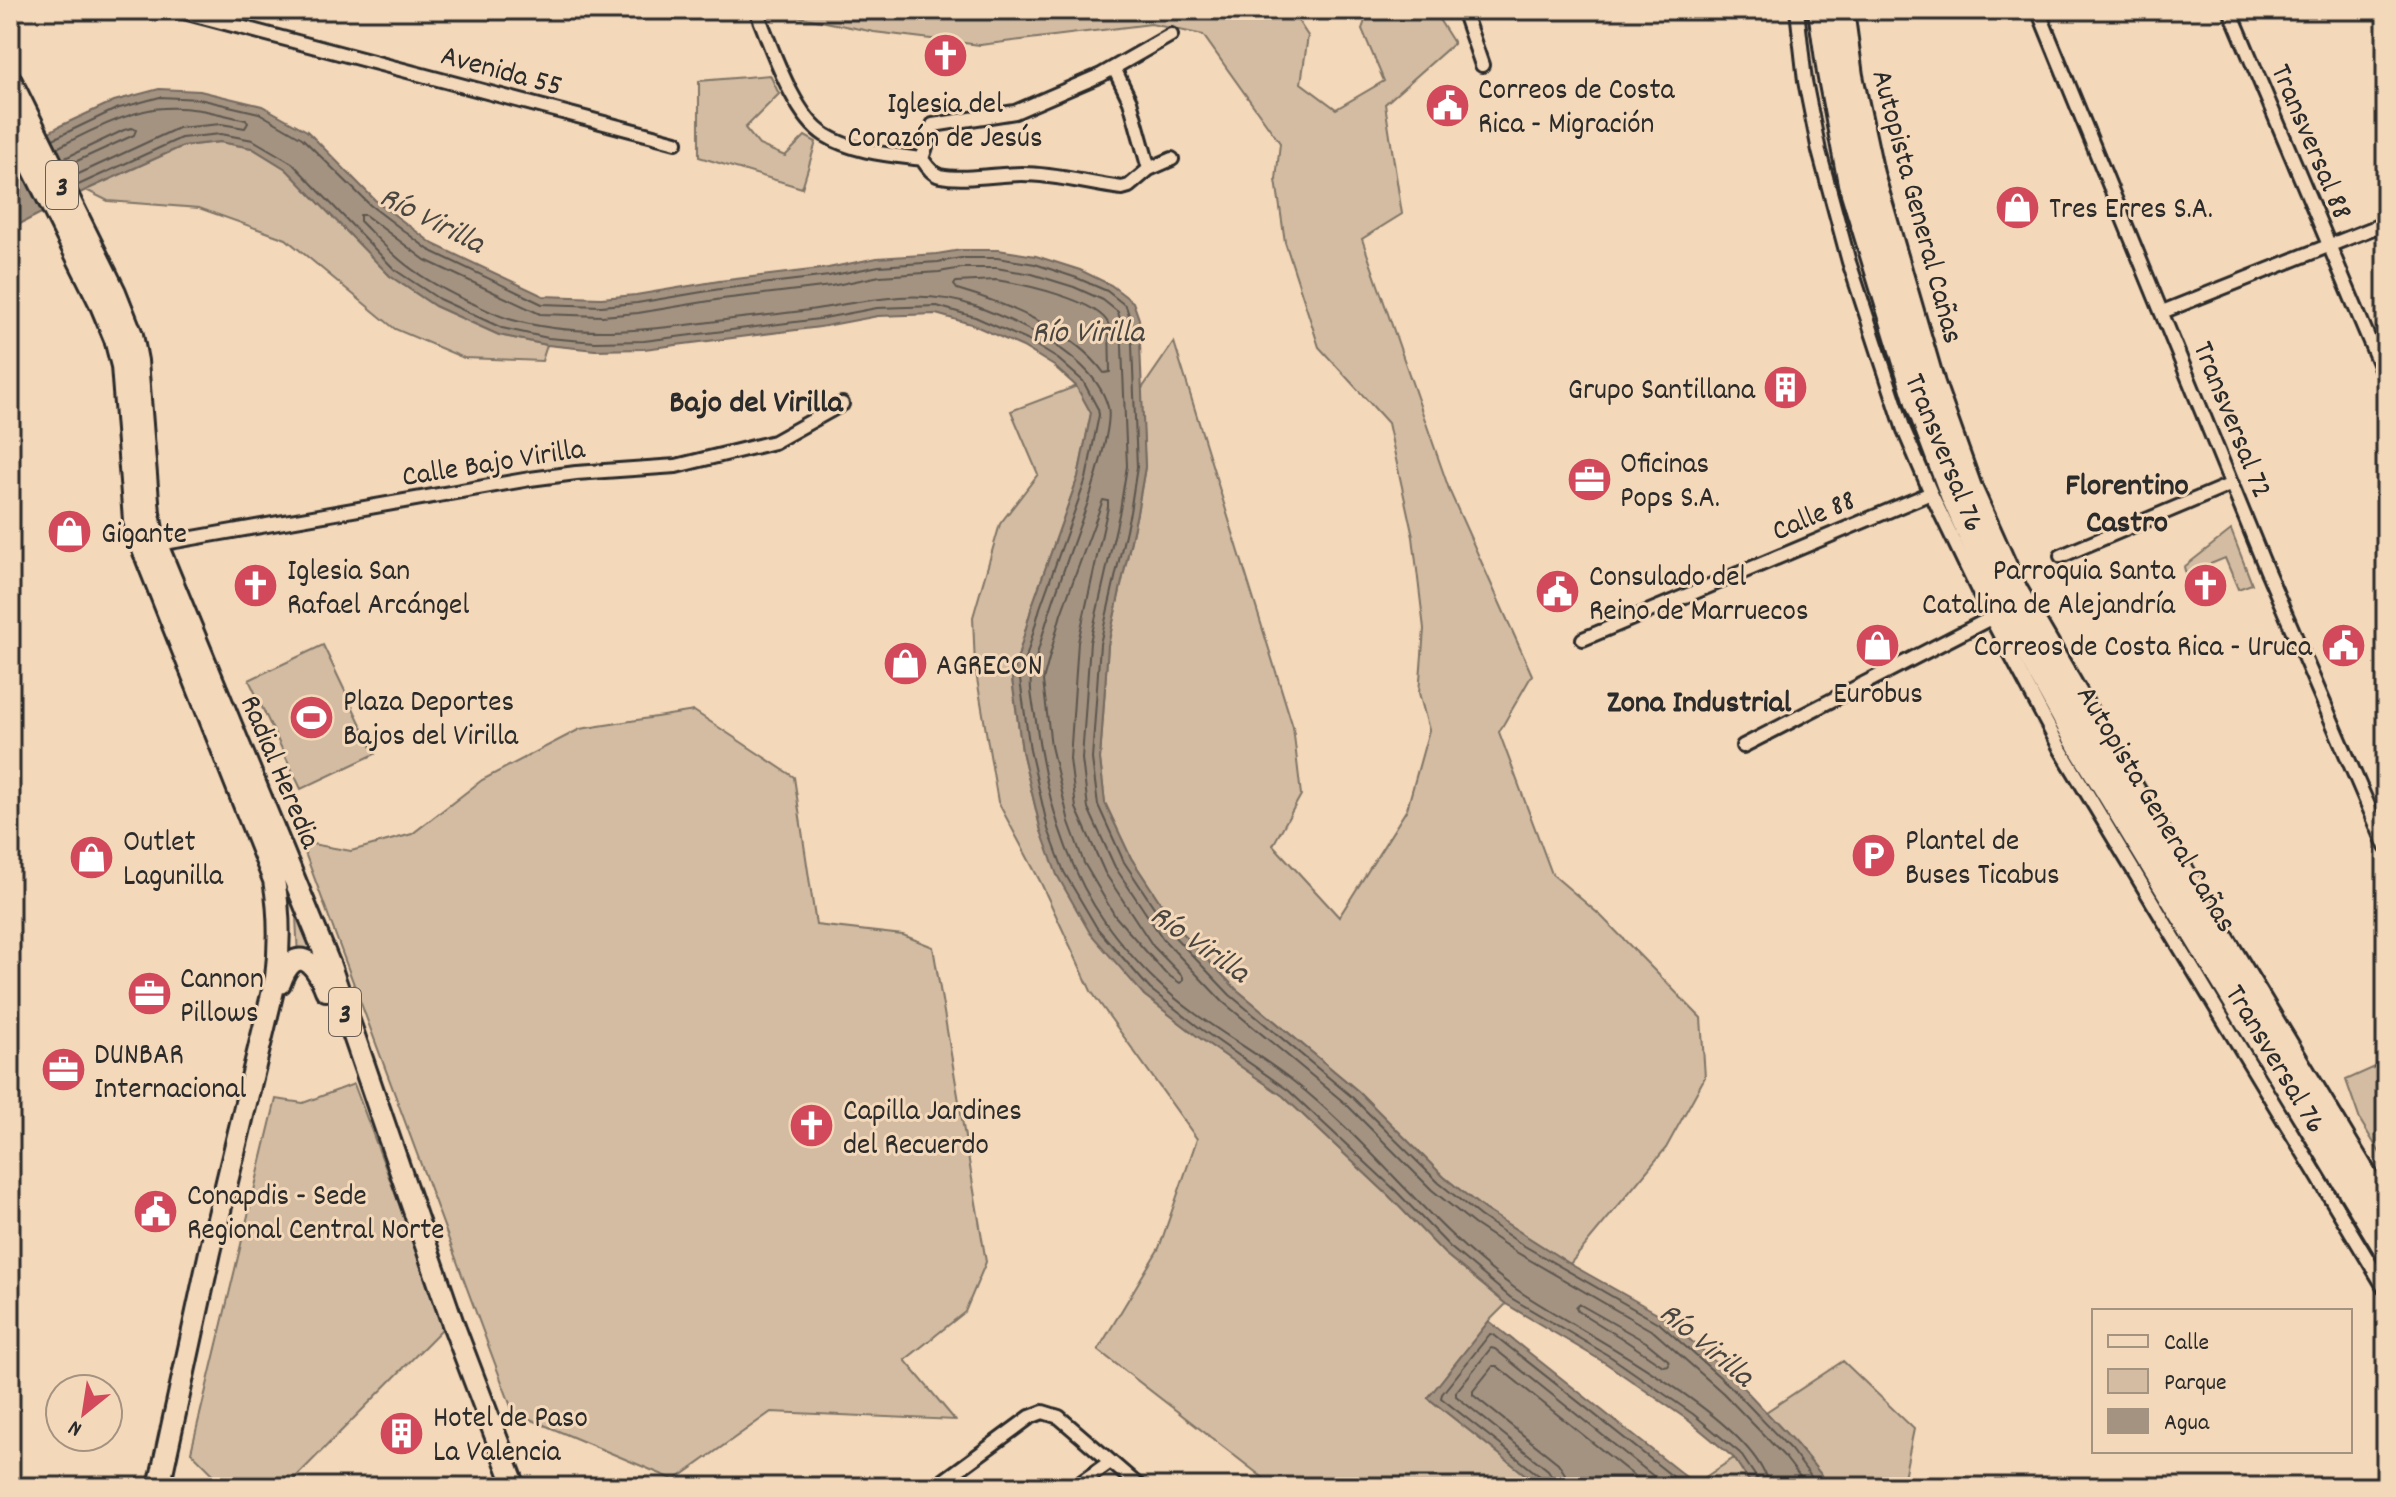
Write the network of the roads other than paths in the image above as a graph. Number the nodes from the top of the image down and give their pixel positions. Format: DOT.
graph roads {
  1 [pos="176,10"];
  2 [pos="756,10"];
  3 [pos="1463,10"];
  4 [pos="1797,10"];
  5 [pos="1821,10"];
  6 [pos="1841,10"];
  7 [pos="2038,10"];
  8 [pos="2230,10"];
  9 [pos="1171,35"];
  10 [pos="1482,65"];
  11 [pos="1114,68"];
  12 [pos="10,79"];
  13 [pos="10,122"];
  14 [pos="676,142"];
  15 [pos="922,159"];
  16 [pos="1172,159"];
  17 [pos="1149,169"];
  18 [pos="2386,223"];
  19 [pos="2329,246"];
  20 [pos="107,297"];
  21 [pos="2162,312"];
  22 [pos="2386,380"];
  23 [pos="842,404"];
  24 [pos="2232,484"];
  25 [pos="1931,493"];
  26 [pos="149,547"];
  27 [pos="2061,556"];
  28 [pos="1991,618"];
  29 [pos="1583,639"];
  30 [pos="1743,746"];
  31 [pos="2386,847"];
  32 [pos="266,1026"];
  33 [pos="2386,1212"];
  34 [pos="2386,1248"];
  35 [pos="2386,1290"];
  36 [pos="450,1314"];
  37 [pos="1110,1462"];
  38 [pos="159,1487"];
  39 [pos="515,1487"];
  40 [pos="935,1487"];
  41 [pos="1075,1487"];
  42 [pos="1140,1487"];
  1 -- 14 [label="street, Avenida 55"];
  2 -- 15 [label="street"];
  3 -- 10 [label="street"];
  4 -- 25 [label="street, Transversal 76"];
  5 -- 34 [label="highway, Autopista General Cañas"];
  6 -- 33 [label="highway, Autopista General Cañas"];
  7 -- 21 [label="street, Transversal 72"];
  8 -- 19 [label="street, Transversal 88"];
  9 -- 11 [label="street"];
  11 -- 15 [label="street"];
  11 -- 17 [label="street"];
  12 -- 20 [label="main road, Radial Heredia / 3"];
  13 -- 20 [label="main road, Radial Heredia / 3"];
  15 -- 17 [label="street"];
  16 -- 17 [label="street"];
  18 -- 19 [label="street"];
  19 -- 21 [label="street"];
  19 -- 22 [label="street, Transversal 88"];
  20 -- 26 [label="main road, Radial Heredia / 3"];
  21 -- 24 [label="street, Transversal 72"];
  23 -- 26 [label="street, Calle Bajo Virilla"];
  24 -- 27 [label="street"];
  24 -- 31 [label="street, Transversal 72"];
  25 -- 28 [label="street, Transversal 76"];
  25 -- 29 [label="street, Calle 88"];
  26 -- 32 [label="main road, Radial Heredia / 3"];
  26 -- 36 [label="main road, Radial Heredia / 3"];
  28 -- 30 [label="street"];
  28 -- 35 [label="street, Transversal 76"];
  32 -- 36 [label="main road"];
  32 -- 38 [label="main road, Radial Heredia / 3"];
  36 -- 39 [label="main road, Radial Heredia / 3"];
  37 -- 40 [label="street"];
  37 -- 41 [label="street"];
  37 -- 42 [label="street"];
}
